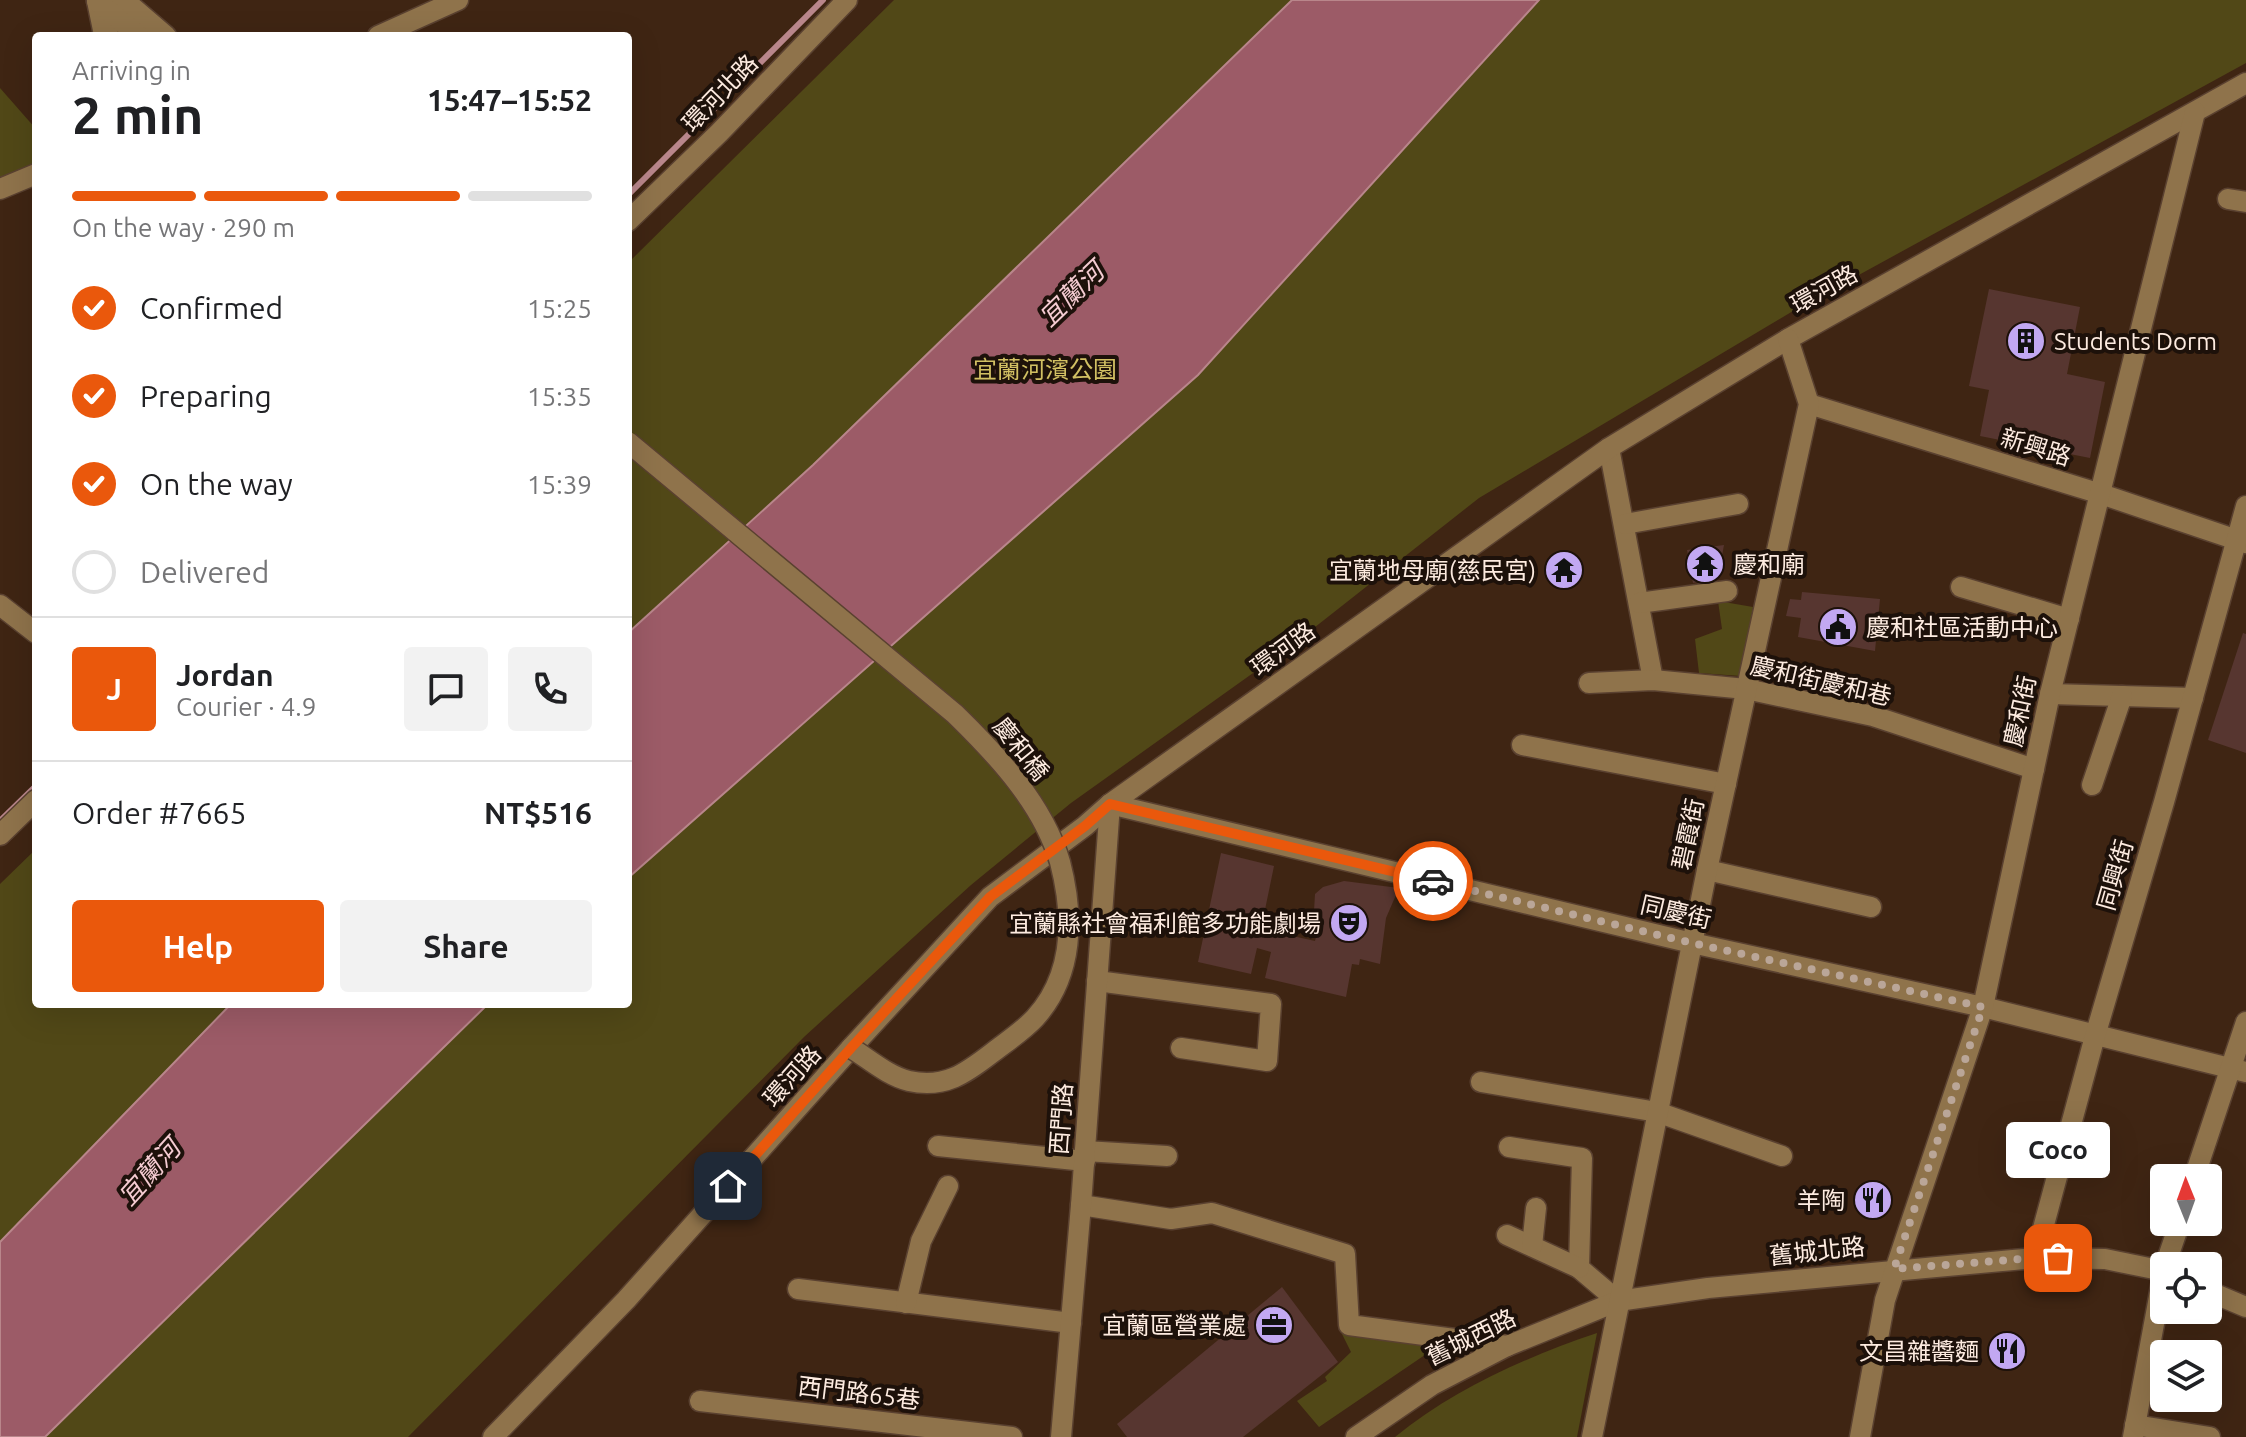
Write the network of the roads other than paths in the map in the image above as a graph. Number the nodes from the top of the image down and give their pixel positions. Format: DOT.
graph roads {
  1 [pos="96,0"];
  2 [pos="458,0"];
  3 [pos="847,0"];
  4 [pos="105,32"];
  5 [pos="134,32"];
  6 [pos="161,32"];
  7 [pos="387,32"];
  8 [pos="2246,83"];
  9 [pos="2195,112"];
  10 [pos="32,176"];
  11 [pos="0,189"];
  12 [pos="632,217"];
  13 [pos="1788,339"];
  14 [pos="1809,404"];
  15 [pos="632,445"];
  16 [pos="1609,448"];
  17 [pos="2101,494"];
  18 [pos="1738,504"];
  19 [pos="2246,506"];
  20 [pos="1625,524"];
  21 [pos="2242,541"];
  22 [pos="1961,587"];
  23 [pos="1727,591"];
  24 [pos="1639,603"];
  25 [pos="0,605"];
  26 [pos="2069,619"];
  27 [pos="32,630"];
  28 [pos="1653,680"];
  29 [pos="1589,683"];
  30 [pos="1746,689"];
  31 [pos="2050,694"];
  32 [pos="2122,696"];
  33 [pos="2193,698"];
  34 [pos="1522,745"];
  35 [pos="2034,769"];
  36 [pos="1726,784"];
  37 [pos="2092,785"];
  38 [pos="32,804"];
  39 [pos="1110,804"];
  40 [pos="0,835"];
  41 [pos="1707,870"];
  42 [pos="1871,907"];
  43 [pos="1692,943"];
  44 [pos="1097,981"];
  45 [pos="1983,1007"];
  46 [pos="2246,1022"];
  47 [pos="2095,1036"];
  48 [pos="851,1048"];
  49 [pos="1181,1048"];
  50 [pos="2238,1069"];
  51 [pos="1481,1082"];
  52 [pos="1657,1112"];
  53 [pos="938,1146"];
  54 [pos="1509,1147"];
  55 [pos="1085,1156"];
  56 [pos="1167,1156"];
  57 [pos="1782,1156"];
  58 [pos="2200,1164"];
  59 [pos="948,1186"];
  60 [pos="1081,1205"];
  61 [pos="1536,1208"];
  62 [pos="1507,1235"];
  63 [pos="1532,1246"];
  64 [pos="2035,1258"];
  65 [pos="2150,1267"];
  66 [pos="1579,1268"];
  67 [pos="1894,1269"];
  68 [pos="798,1289"];
  69 [pos="2222,1297"];
  70 [pos="1618,1301"];
  71 [pos="906,1303"];
  72 [pos="2246,1307"];
  73 [pos="1071,1323"];
  74 [pos="2154,1324"];
  75 [pos="1507,1346"];
  76 [pos="700,1401"];
  77 [pos="2134,1431"];
  78 [pos="493,1437"];
  79 [pos="1012,1437"];
  80 [pos="1061,1437"];
  81 [pos="1356,1437"];
  82 [pos="1592,1437"];
  83 [pos="1860,1437"];
  84 [pos="2210,1437"];
  1 -- 4 [label="street"];
  1 -- 5 [label="street"];
  1 -- 6 [label="street"];
  2 -- 7 [label="street"];
  3 -- 12 [label="street, 環河北路"];
  8 -- 9 [label="street, 環河路"];
  9 -- 13 [label="street, 環河路"];
  9 -- 17 [label="street, 慶和街"];
  10 -- 11 [label="street"];
  13 -- 14 [label="street"];
  13 -- 16 [label="street, 環河路"];
  14 -- 17 [label="street, 新興路"];
  14 -- 30 [label="street, 碧霞街"];
  15 -- 48 [label="street, 慶和橋, bridge"];
  16 -- 20 [label="street"];
  16 -- 39 [label="street, 環河路"];
  17 -- 21 [label="street, 新興路"];
  17 -- 26 [label="street, 慶和街"];
  18 -- 20 [label="street"];
  19 -- 21 [label="street, 同興街"];
  20 -- 24 [label="street"];
  21 -- 33 [label="street, 同興街"];
  22 -- 26 [label="street"];
  23 -- 24 [label="street"];
  24 -- 28 [label="street"];
  25 -- 27 [label="street"];
  26 -- 31 [label="street, 慶和街"];
  28 -- 29 [label="street, 慶和街慶和巷"];
  28 -- 30 [label="street, 慶和街慶和巷"];
  30 -- 35 [label="street, 慶和街慶和巷"];
  30 -- 36 [label="street, 碧霞街"];
  31 -- 32 [label="street"];
  31 -- 35 [label="street, 慶和街"];
  32 -- 33 [label="street"];
  32 -- 37 [label="street"];
  33 -- 47 [label="street, 同興街"];
  34 -- 36 [label="street"];
  35 -- 45 [label="street, 慶和街"];
  36 -- 41 [label="street, 碧霞街"];
  38 -- 40 [label="street"];
  39 -- 43 [label="street, 同慶街"];
  39 -- 44 [label="street, 西門路"];
  39 -- 48 [label="street, 環河路"];
  41 -- 42 [label="street"];
  41 -- 43 [label="street, 碧霞街"];
  43 -- 45 [label="street, 同慶街"];
  43 -- 52 [label="street, 碧霞街"];
  44 -- 49 [label="street"];
  44 -- 55 [label="street, 西門路"];
  45 -- 47 [label="street, 同慶街"];
  45 -- 67 [label="street, 慶和街"];
  46 -- 50 [label="street"];
  47 -- 50 [label="street, 同慶街"];
  47 -- 64 [label="street, 同興街"];
  48 -- 78 [label="street, 環河路"];
  50 -- 58 [label="street"];
  51 -- 52 [label="street"];
  52 -- 57 [label="street"];
  52 -- 70 [label="street, 碧霞街"];
  53 -- 55 [label="street"];
  54 -- 66 [label="street"];
  55 -- 56 [label="street"];
  55 -- 60 [label="street, 西門路"];
  59 -- 71 [label="street"];
  60 -- 73 [label="street, 西門路"];
  60 -- 75 [label="street"];
  61 -- 63 [label="street"];
  62 -- 63 [label="street"];
  63 -- 66 [label="street"];
  64 -- 65 [label="street, 舊城北路"];
  64 -- 67 [label="street, 舊城北路"];
  66 -- 70 [label="street"];
  67 -- 70 [label="street, 舊城北路"];
  67 -- 83 [label="street, 慶和街"];
  68 -- 71 [label="street"];
  69 -- 72 [label="street"];
  70 -- 75 [label="street, 舊城西路"];
  70 -- 82 [label="street, 碧霞街"];
  71 -- 73 [label="street"];
  73 -- 80 [label="street, 西門路"];
  74 -- 77 [label="street"];
  75 -- 81 [label="street, 舊城西路"];
  76 -- 79 [label="street, 西門路65巷"];
  77 -- 84 [label="street"];
}
